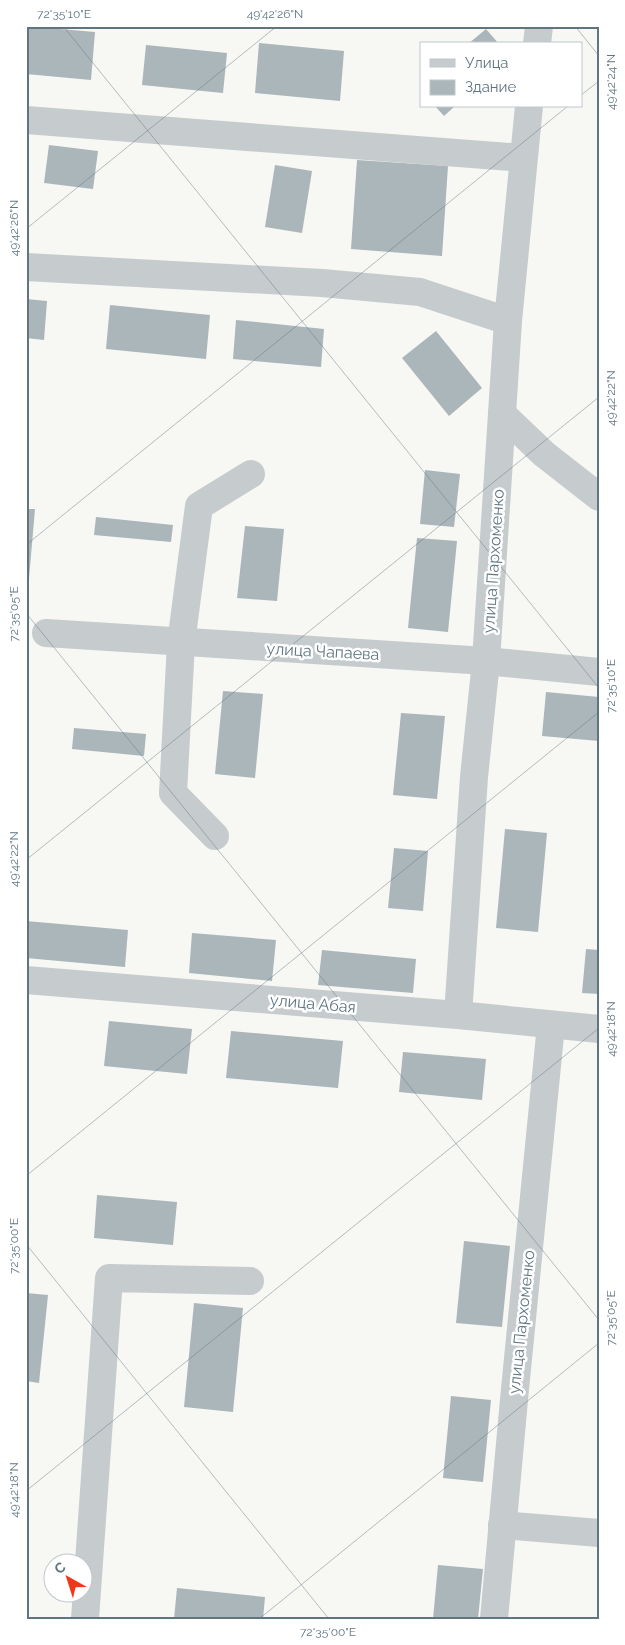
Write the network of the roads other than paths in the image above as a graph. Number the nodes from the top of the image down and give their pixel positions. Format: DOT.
graph roads {
  1 [pos="539,26"];
  2 [pos="537,42"];
  3 [pos="529,108"];
  4 [pos="26,120"];
  5 [pos="523,158"];
  6 [pos="26,267"];
  7 [pos="508,321"];
  8 [pos="502,414"];
  9 [pos="251,474"];
  10 [pos="599,497"];
  11 [pos="46,633"];
  12 [pos="181,642"];
  13 [pos="486,661"];
  14 [pos="599,672"];
  15 [pos="215,836"];
  16 [pos="26,980"];
  17 [pos="458,1015"];
  18 [pos="551,1025"];
  19 [pos="599,1029"];
  20 [pos="250,1281"];
  21 [pos="502,1526"];
  22 [pos="599,1533"];
  23 [pos="85,1619"];
  24 [pos="494,1619"];
  1 -- 2 [label="street"];
  3 -- 5 [label="street, улица Пархоменко"];
  4 -- 5 [label="street"];
  5 -- 7 [label="street, улица Пархоменко"];
  6 -- 7 [label="street"];
  7 -- 8 [label="street, улица Пархоменко"];
  8 -- 10 [label="street"];
  8 -- 13 [label="street, улица Пархоменко"];
  9 -- 12 [label="street"];
  11 -- 12 [label="street, улица Чапаева"];
  12 -- 13 [label="street, улица Чапаева"];
  12 -- 15 [label="street"];
  13 -- 14 [label="street, улица Чапаева"];
  13 -- 17 [label="street, улица Пархоменко"];
  16 -- 17 [label="street, улица Абая"];
  17 -- 18 [label="street, улица Абая"];
  18 -- 19 [label="street, улица Абая"];
  18 -- 21 [label="street, улица Пархоменко"];
  20 -- 23 [label="street"];
  21 -- 22 [label="street"];
  21 -- 24 [label="street, улица Пархоменко"];
}
